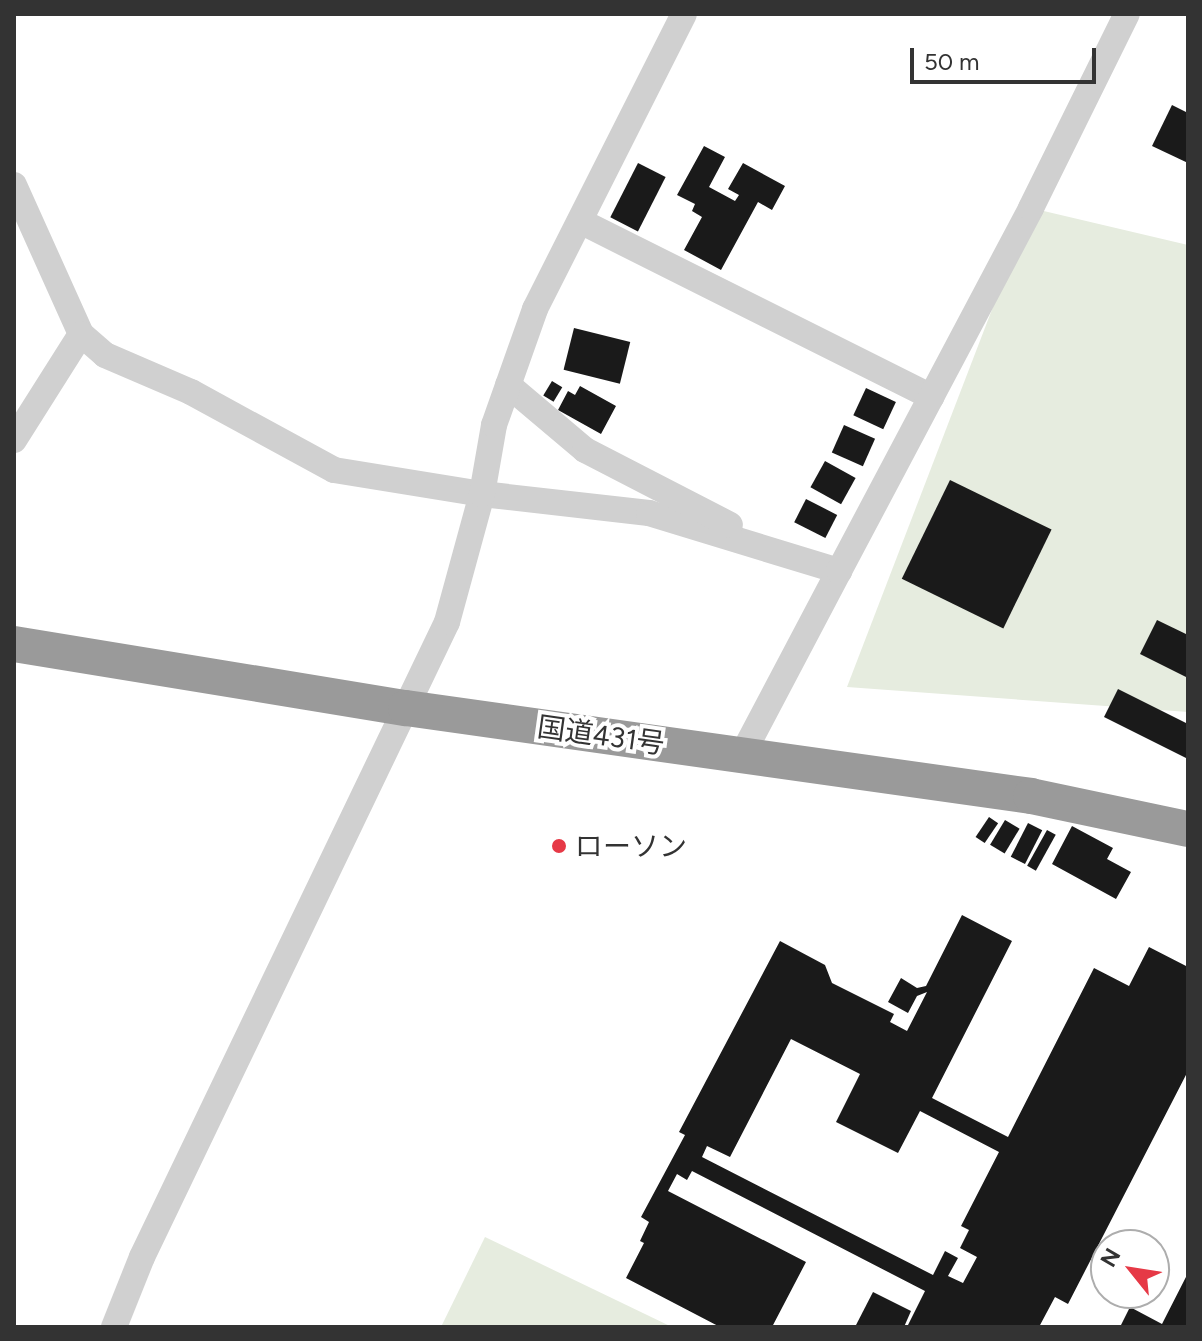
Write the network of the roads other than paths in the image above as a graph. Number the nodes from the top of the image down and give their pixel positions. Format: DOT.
graph roads {
  1 [pos="684,14"];
  2 [pos="1127,14"];
  3 [pos="14,185"];
  4 [pos="580,221"];
  5 [pos="81,334"];
  6 [pos="508,385"];
  7 [pos="931,397"];
  8 [pos="14,440"];
  9 [pos="482,494"];
  10 [pos="789,556"];
  11 [pos="839,571"];
  12 [pos="14,644"];
  13 [pos="406,708"];
  14 [pos="742,755"];
  15 [pos="1188,829"];
  16 [pos="114,1327"];
  1 -- 4 [label="street"];
  2 -- 7 [label="street"];
  3 -- 5 [label="street"];
  4 -- 6 [label="street"];
  4 -- 7 [label="street"];
  5 -- 8 [label="street"];
  5 -- 9 [label="street"];
  6 -- 9 [label="street"];
  6 -- 10 [label="street"];
  7 -- 11 [label="street"];
  9 -- 10 [label="street"];
  9 -- 13 [label="street"];
  10 -- 11 [label="street"];
  11 -- 14 [label="street"];
  12 -- 13 [label="highway, 国道431号"];
  13 -- 14 [label="highway, 国道431号"];
  13 -- 16 [label="street"];
  14 -- 15 [label="highway, 国道431号"];
}
